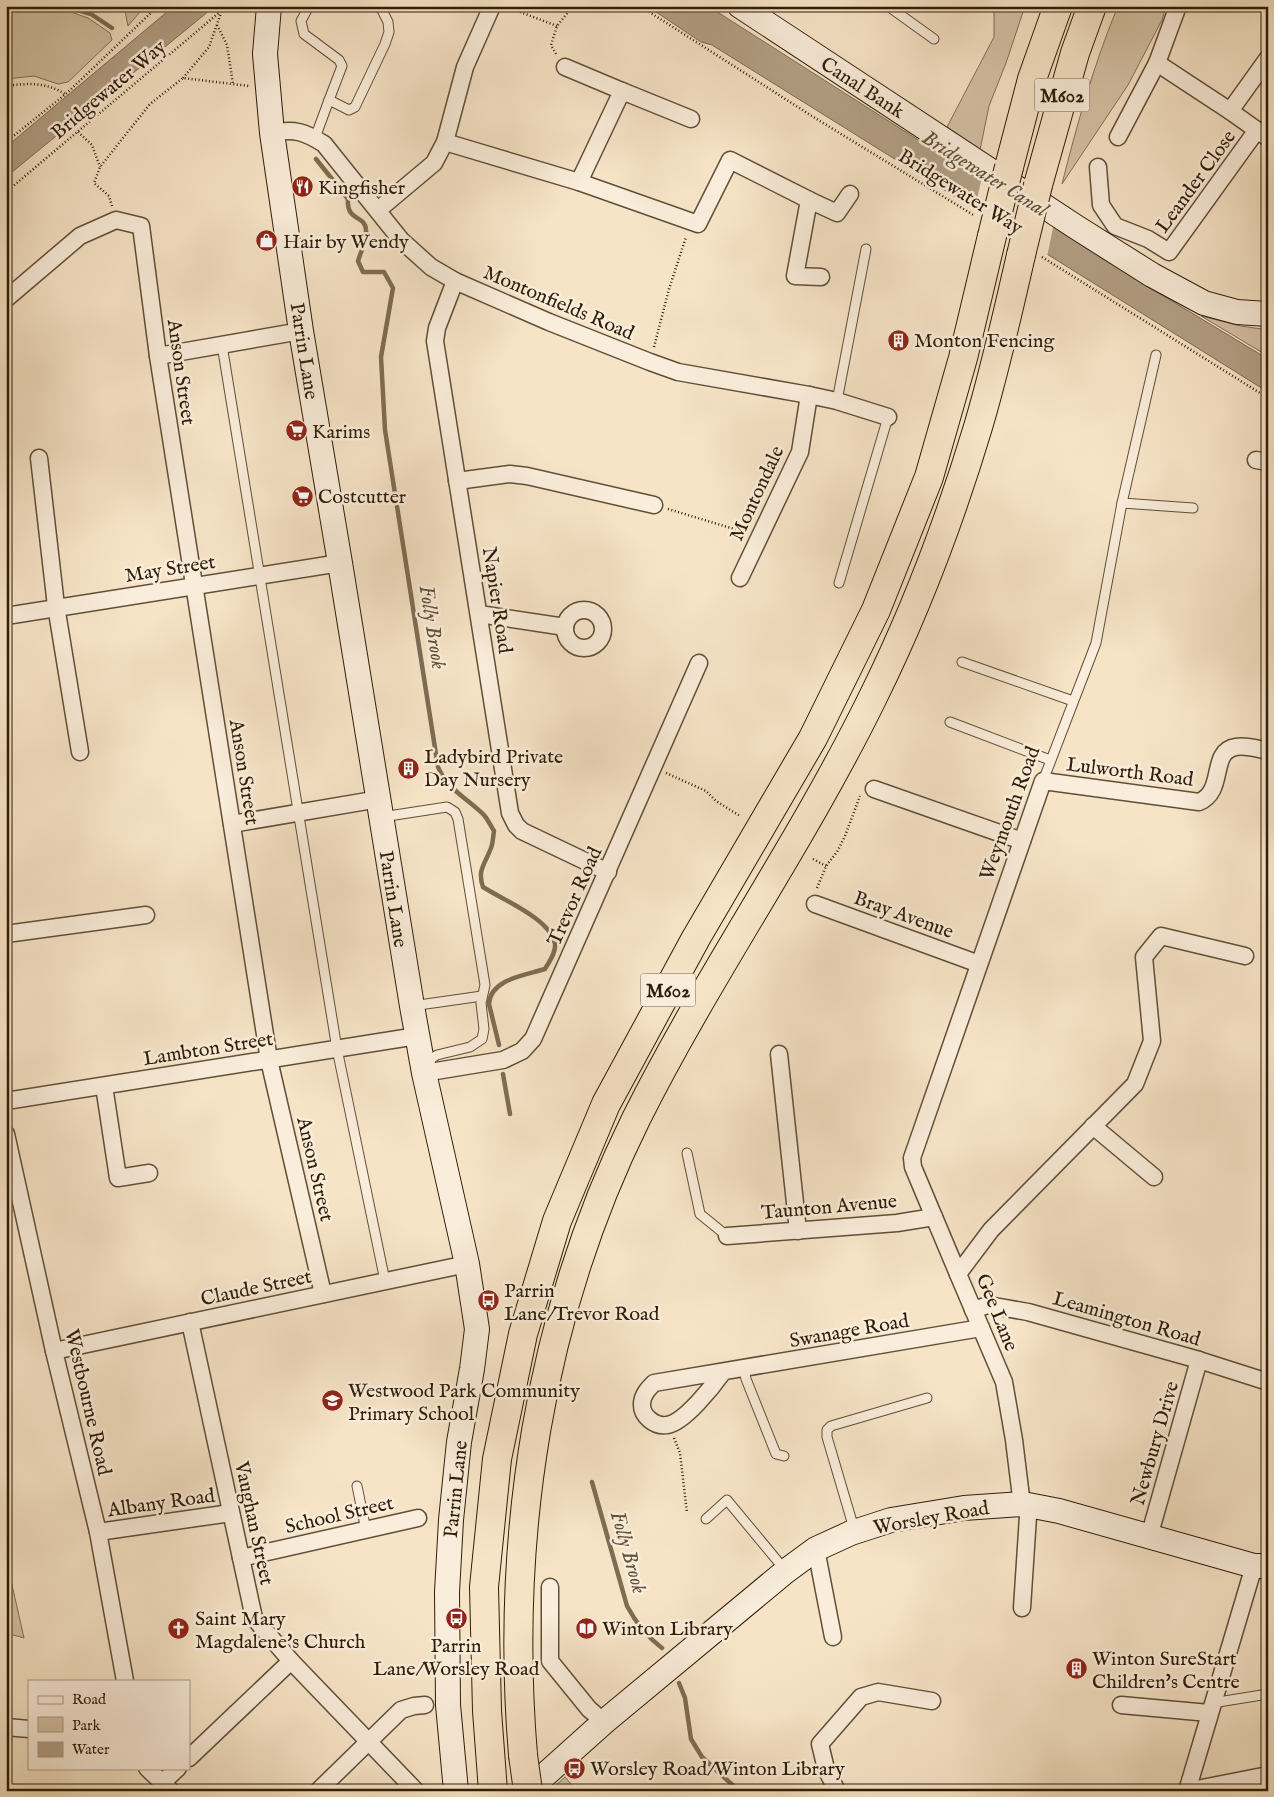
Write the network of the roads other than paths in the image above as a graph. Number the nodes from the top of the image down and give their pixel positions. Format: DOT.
graph roads {
  1 [pos="309,6"];
  2 [pos="376,6"];
  3 [pos="492,6"];
  4 [pos="740,6"];
  5 [pos="888,6"];
  6 [pos="1058,6"];
  7 [pos="1092,6"];
  8 [pos="1178,6"];
  9 [pos="272,12"];
  10 [pos="934,38"];
  11 [pos="1268,58"];
  12 [pos="1158,64"];
  13 [pos="565,67"];
  14 [pos="622,91"];
  15 [pos="329,100"];
  16 [pos="1230,111"];
  17 [pos="691,119"];
  18 [pos="272,132"];
  19 [pos="1262,134"];
  20 [pos="1118,137"];
  21 [pos="315,138"];
  22 [pos="445,142"];
  23 [pos="1098,167"];
  24 [pos="579,182"];
  25 [pos="850,194"];
  26 [pos="809,200"];
  27 [pos="378,210"];
  28 [pos="866,249"];
  29 [pos="822,277"];
  30 [pos="455,281"];
  31 [pos="6,299"];
  32 [pos="1268,314"];
  33 [pos="301,331"];
  34 [pos="222,345"];
  35 [pos="1156,355"];
  36 [pos="158,356"];
  37 [pos="809,395"];
  38 [pos="838,401"];
  39 [pos="888,417"];
  40 [pos="39,458"];
  41 [pos="457,481"];
  42 [pos="1122,503"];
  43 [pos="654,506"];
  44 [pos="1193,508"];
  45 [pos="340,563"];
  46 [pos="260,576"];
  47 [pos="740,578"];
  48 [pos="839,583"];
  49 [pos="194,587"];
  50 [pos="56,606"];
  51 [pos="479,614"];
  52 [pos="6,616"];
  53 [pos="565,627"];
  54 [pos="962,662"];
  55 [pos="699,663"];
  56 [pos="1073,701"];
  57 [pos="950,722"];
  58 [pos="1268,751"];
  59 [pos="80,752"];
  60 [pos="1050,760"];
  61 [pos="1043,781"];
  62 [pos="874,789"];
  63 [pos="380,808"];
  64 [pos="298,812"];
  65 [pos="232,824"];
  66 [pos="1022,841"];
  67 [pos="608,872"];
  68 [pos="815,904"];
  69 [pos="146,915"];
  70 [pos="6,934"];
  71 [pos="1246,956"];
  72 [pos="979,964"];
  73 [pos="482,996"];
  74 [pos="412,1006"];
  75 [pos="417,1036"];
  76 [pos="337,1049"];
  77 [pos="779,1054"];
  78 [pos="269,1060"];
  79 [pos="424,1073"];
  80 [pos="104,1086"];
  81 [pos="6,1101"];
  82 [pos="1093,1126"];
  83 [pos="6,1134"];
  84 [pos="687,1153"];
  85 [pos="149,1173"];
  86 [pos="1154,1177"];
  87 [pos="934,1217"];
  88 [pos="798,1231"];
  89 [pos="727,1236"];
  90 [pos="468,1264"];
  91 [pos="958,1274"];
  92 [pos="385,1281"];
  93 [pos="323,1294"];
  94 [pos="973,1310"];
  95 [pos="190,1322"];
  96 [pos="981,1328"];
  97 [pos="54,1350"];
  98 [pos="1199,1360"];
  99 [pos="744,1369"];
  100 [pos="723,1372"];
  101 [pos="1268,1382"];
  102 [pos="927,1398"];
  103 [pos="784,1456"];
  104 [pos="357,1486"];
  105 [pos="1023,1504"];
  106 [pos="231,1513"];
  107 [pos="418,1518"];
  108 [pos="706,1519"];
  109 [pos="366,1530"];
  110 [pos="98,1532"];
  111 [pos="855,1532"];
  112 [pos="1149,1537"];
  113 [pos="816,1549"];
  114 [pos="241,1558"];
  115 [pos="1261,1566"];
  116 [pos="786,1571"];
  117 [pos="550,1587"];
  118 [pos="1022,1608"];
  119 [pos="833,1637"];
  120 [pos="291,1661"];
  121 [pos="124,1680"];
  122 [pos="1268,1694"];
  123 [pos="932,1701"];
  124 [pos="425,1705"];
  125 [pos="1121,1705"];
  126 [pos="1210,1708"];
  127 [pos="604,1722"];
  128 [pos="6,1727"];
  129 [pos="28,1729"];
  130 [pos="368,1742"];
  131 [pos="190,1757"];
  132 [pos="149,1770"];
  133 [pos="177,1770"];
  134 [pos="1268,1776"];
  135 [pos="167,1786"];
  136 [pos="493,1786"];
  137 [pos="318,1791"];
  138 [pos="416,1791"];
  139 [pos="456,1791"];
  140 [pos="528,1791"];
  141 [pos="838,1791"];
  142 [pos="1187,1791"];
  1 -- 15 [label="lane"];
  2 -- 15 [label="lane"];
  3 -- 22 [label="street"];
  4 -- 32 [label="main road, Canal Bank"];
  5 -- 10 [label="lane"];
  6 -- 136 [label="highway, M602, bridge"];
  7 -- 140 [label="highway, M602, bridge"];
  8 -- 12 [label="street"];
  9 -- 18 [label="main road, Parrin Lane"];
  11 -- 16 [label="street"];
  12 -- 16 [label="street"];
  12 -- 20 [label="street"];
  13 -- 14 [label="street"];
  14 -- 17 [label="street"];
  14 -- 24 [label="street"];
  15 -- 21 [label="lane"];
  16 -- 19 [label="street"];
  18 -- 21 [label="street, Montonfields Road"];
  18 -- 33 [label="main road, Parrin Lane"];
  19 -- 23 [label="street, Leander Close"];
  21 -- 27 [label="street, Montonfields Road"];
  22 -- 24 [label="street"];
  22 -- 27 [label="street"];
  24 -- 26 [label="street"];
  25 -- 26 [label="street"];
  26 -- 29 [label="street"];
  27 -- 30 [label="street, Montonfields Road"];
  28 -- 38 [label="lane"];
  30 -- 37 [label="street, Montonfields Road"];
  30 -- 41 [label="street, Napier Road"];
  31 -- 36 [label="street, Anson Street"];
  33 -- 34 [label="street"];
  33 -- 45 [label="main road, Parrin Lane"];
  34 -- 36 [label="street"];
  34 -- 46 [label="lane"];
  35 -- 42 [label="lane, Weymouth Road"];
  36 -- 49 [label="street, Anson Street"];
  37 -- 38 [label="street, Montonfields Road"];
  37 -- 47 [label="street, Montondale"];
  38 -- 39 [label="street, Montonfields Road"];
  39 -- 48 [label="lane"];
  40 -- 50 [label="street"];
  41 -- 43 [label="street"];
  41 -- 51 [label="street, Napier Road"];
  42 -- 44 [label="lane"];
  42 -- 56 [label="lane, Weymouth Road"];
  45 -- 46 [label="street, May Street"];
  45 -- 63 [label="main road, Parrin Lane"];
  46 -- 49 [label="street, May Street"];
  46 -- 64 [label="lane"];
  49 -- 50 [label="street, May Street"];
  49 -- 65 [label="street, Anson Street"];
  50 -- 52 [label="street, May Street"];
  50 -- 59 [label="street"];
  51 -- 53 [label="street"];
  51 -- 67 [label="street, Napier Road"];
  54 -- 56 [label="lane"];
  55 -- 67 [label="street, Trevor Road"];
  56 -- 60 [label="lane, Weymouth Road"];
  57 -- 60 [label="lane"];
  58 -- 61 [label="street, Lulworth Road"];
  60 -- 61 [label="lane, Weymouth Road"];
  61 -- 66 [label="street, Weymouth Road"];
  62 -- 66 [label="street"];
  63 -- 64 [label="street"];
  63 -- 73 [label="lane"];
  63 -- 74 [label="main road, Parrin Lane"];
  64 -- 65 [label="street"];
  64 -- 76 [label="lane"];
  65 -- 78 [label="street, Anson Street"];
  66 -- 72 [label="street, Weymouth Road"];
  67 -- 79 [label="street, Trevor Road"];
  68 -- 72 [label="street, Bray Avenue"];
  69 -- 70 [label="street"];
  71 -- 82 [label="street, Gee Lane"];
  72 -- 87 [label="street, Weymouth Road"];
  73 -- 74 [label="lane"];
  73 -- 79 [label="lane"];
  74 -- 75 [label="main road, Parrin Lane"];
  75 -- 76 [label="street, Lambton Street"];
  75 -- 79 [label="main road, Parrin Lane"];
  76 -- 78 [label="street, Lambton Street"];
  76 -- 92 [label="lane"];
  77 -- 88 [label="street"];
  78 -- 80 [label="street, Lambton Street"];
  78 -- 93 [label="street, Anson Street"];
  79 -- 90 [label="main road, Parrin Lane"];
  80 -- 81 [label="street, Lambton Street"];
  80 -- 85 [label="street"];
  82 -- 86 [label="street"];
  82 -- 91 [label="street, Gee Lane"];
  83 -- 97 [label="street, Westbourne Road"];
  84 -- 89 [label="lane"];
  87 -- 88 [label="street, Taunton Avenue"];
  87 -- 91 [label="street, Weymouth Road"];
  88 -- 89 [label="street, Taunton Avenue"];
  90 -- 92 [label="street, Claude Street"];
  90 -- 139 [label="main road, Parrin Lane"];
  91 -- 94 [label="street, Gee Lane"];
  92 -- 93 [label="street, Claude Street"];
  93 -- 95 [label="street, Claude Street"];
  94 -- 96 [label="street, Gee Lane"];
  94 -- 98 [label="street, Leamington Road"];
  95 -- 97 [label="street, Claude Street"];
  95 -- 106 [label="street, Vaughan Street"];
  96 -- 99 [label="street, Swanage Road"];
  96 -- 105 [label="street, Gee Lane"];
  97 -- 110 [label="street, Westbourne Road"];
  98 -- 101 [label="street, Leamington Road"];
  98 -- 112 [label="street, Newbury Drive"];
  99 -- 100 [label="street, Swanage Road"];
  99 -- 103 [label="lane"];
  100 -- 100 [label="street, Swanage Road"];
  102 -- 111 [label="lane"];
  104 -- 109 [label="lane"];
  105 -- 111 [label="main road, Worsley Road"];
  105 -- 112 [label="main road, Worsley Road"];
  105 -- 118 [label="street, Gee Lane"];
  106 -- 110 [label="street, Albany Road"];
  106 -- 114 [label="street, Vaughan Street"];
  107 -- 109 [label="street, School Street"];
  108 -- 116 [label="lane"];
  109 -- 114 [label="street, School Street"];
  110 -- 121 [label="street, Westbourne Road"];
  111 -- 113 [label="main road, Worsley Road"];
  112 -- 115 [label="main road, Worsley Road"];
  113 -- 116 [label="main road, Worsley Road"];
  113 -- 119 [label="street"];
  114 -- 120 [label="street, Vaughan Street"];
  115 -- 126 [label="street"];
  116 -- 127 [label="main road, Worsley Road"];
  117 -- 127 [label="street"];
  120 -- 130 [label="street, Vaughan Street"];
  120 -- 131 [label="street"];
  122 -- 126 [label="lane"];
  123 -- 141 [label="street"];
  124 -- 130 [label="street"];
  125 -- 126 [label="street"];
  126 -- 142 [label="street"];
  127 -- 140 [label="main road, Worsley Road"];
  128 -- 129 [label="street"];
  130 -- 137 [label="street"];
  130 -- 138 [label="street, Vaughan Street"];
  132 -- 135 [label="street"];
  133 -- 135 [label="street"];
  134 -- 142 [label="street"];
}
